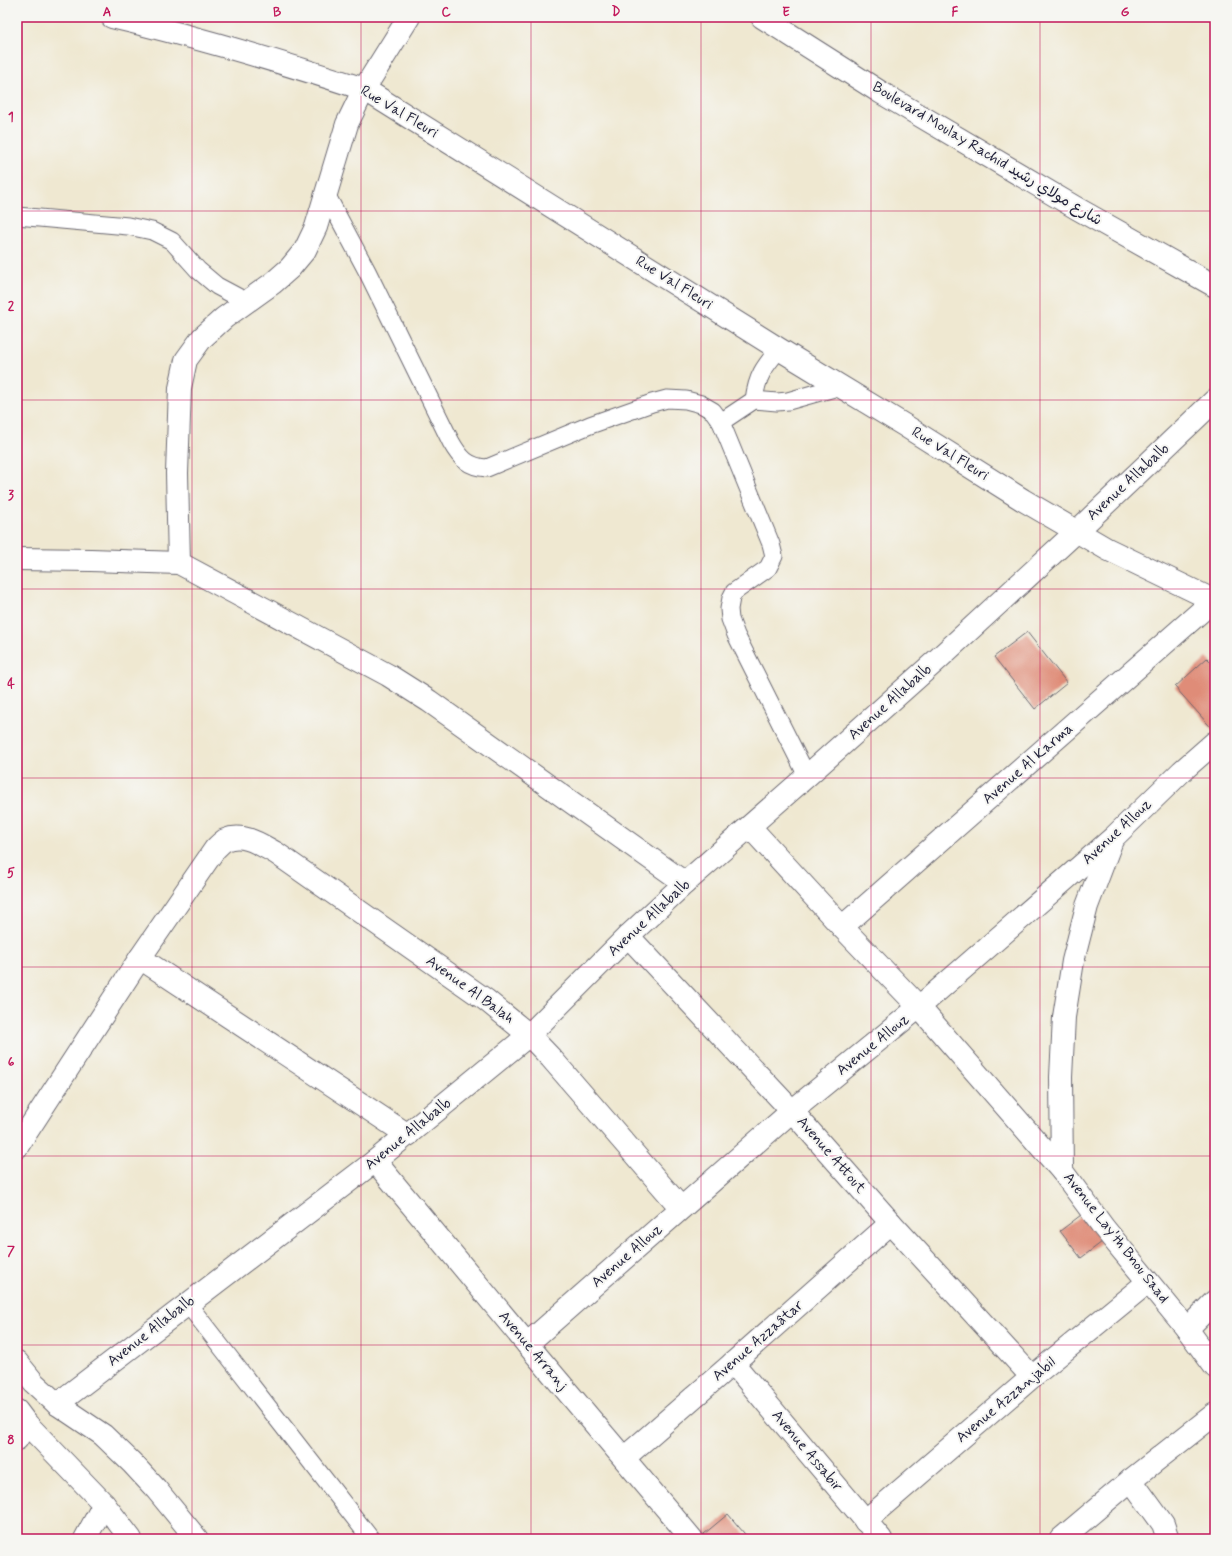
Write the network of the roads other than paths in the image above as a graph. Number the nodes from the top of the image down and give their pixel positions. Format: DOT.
graph roads {
  1 [pos="112,17"];
  2 [pos="409,17"];
  3 [pos="762,17"];
  4 [pos="172,24"];
  5 [pos="364,89"];
  6 [pos="326,194"];
  7 [pos="17,216"];
  8 [pos="1215,286"];
  9 [pos="246,302"];
  10 [pos="779,349"];
  11 [pos="841,386"];
  12 [pos="754,400"];
  13 [pos="1215,400"];
  14 [pos="721,422"];
  15 [pos="1076,532"];
  16 [pos="17,559"];
  17 [pos="179,563"];
  18 [pos="1214,601"];
  19 [pos="1215,742"];
  20 [pos="807,776"];
  21 [pos="750,827"];
  22 [pos="1114,837"];
  23 [pos="685,883"];
  24 [pos="842,927"];
  25 [pos="628,936"];
  26 [pos="140,958"];
  27 [pos="919,1007"];
  28 [pos="529,1035"];
  29 [pos="792,1111"];
  30 [pos="408,1135"];
  31 [pos="17,1148"];
  32 [pos="375,1161"];
  33 [pos="1062,1170"];
  34 [pos="681,1208"];
  35 [pos="891,1223"];
  36 [pos="1148,1282"];
  37 [pos="1215,1301"];
  38 [pos="187,1303"];
  39 [pos="1187,1329"];
  40 [pos="527,1344"];
  41 [pos="17,1362"];
  42 [pos="733,1363"];
  43 [pos="1215,1367"];
  44 [pos="1032,1377"];
  45 [pos="56,1404"];
  46 [pos="1215,1414"];
  47 [pos="20,1425"];
  48 [pos="624,1458"];
  49 [pos="1131,1480"];
  50 [pos="104,1504"];
  51 [pos="865,1521"];
  52 [pos="85,1539"];
  53 [pos="131,1539"];
  54 [pos="197,1539"];
  55 [pos="371,1539"];
  56 [pos="692,1539"];
  57 [pos="881,1539"];
  58 [pos="1061,1539"];
  59 [pos="1168,1539"];
  1 -- 4 [label="street, Rue Val Fleuri"];
  2 -- 5 [label="street"];
  3 -- 8 [label="street, Boulevard Moulay Rachid شارع مولاي رشيد"];
  4 -- 5 [label="street, Rue Val Fleuri"];
  5 -- 6 [label="street"];
  5 -- 10 [label="street, Rue Val Fleuri"];
  6 -- 9 [label="street"];
  6 -- 14 [label="lane"];
  7 -- 9 [label="lane"];
  9 -- 17 [label="street"];
  10 -- 11 [label="street, Rue Val Fleuri"];
  10 -- 12 [label="lane"];
  11 -- 12 [label="lane"];
  11 -- 15 [label="street, Rue Val Fleuri"];
  12 -- 14 [label="lane"];
  13 -- 15 [label="street, Avenue Allabalb"];
  14 -- 20 [label="lane"];
  15 -- 18 [label="street, Rue Val Fleuri"];
  15 -- 20 [label="street, Avenue Allabalb"];
  16 -- 17 [label="street"];
  17 -- 23 [label="street"];
  18 -- 24 [label="street, Avenue Al Karma"];
  19 -- 22 [label="street, Avenue Allouz"];
  20 -- 21 [label="street, Avenue Allabalb"];
  21 -- 23 [label="street, Avenue Allabalb"];
  21 -- 24 [label="street"];
  22 -- 27 [label="street, Avenue Allouz"];
  22 -- 33 [label="street, Avenue Lay'th Bnou Saad"];
  23 -- 25 [label="street, Avenue Allabalb"];
  24 -- 27 [label="street"];
  25 -- 28 [label="street, Avenue Allabalb"];
  25 -- 29 [label="street, Avenue Attout"];
  26 -- 28 [label="street, Avenue Al Balah"];
  26 -- 30 [label="street"];
  26 -- 31 [label="street"];
  27 -- 29 [label="street, Avenue Allouz"];
  27 -- 33 [label="street"];
  28 -- 30 [label="street, Avenue Allabalb"];
  28 -- 34 [label="street, Avenue Al Balah"];
  29 -- 34 [label="street, Avenue Allouz"];
  29 -- 35 [label="street, Avenue Attout"];
  30 -- 32 [label="street, Avenue Allabalb"];
  32 -- 38 [label="street, Avenue Allabalb"];
  32 -- 40 [label="street, Avenue Arranj"];
  33 -- 36 [label="street, Avenue Lay'th Bnou Saad"];
  34 -- 40 [label="street, Avenue Allouz"];
  35 -- 42 [label="street, Avenue Azzaâtar"];
  35 -- 44 [label="street, Avenue Attout"];
  36 -- 39 [label="street, Avenue Lay'th Bnou Saad"];
  36 -- 44 [label="street, Avenue Azzanjabil"];
  37 -- 39 [label="street"];
  38 -- 45 [label="street, Avenue Allabalb"];
  38 -- 55 [label="lane"];
  39 -- 43 [label="street, Avenue Lay'th Bnou Saad"];
  40 -- 48 [label="street, Avenue Arranj"];
  41 -- 45 [label="street"];
  42 -- 48 [label="street, Avenue Azzaâtar"];
  42 -- 51 [label="street, Avenue Assabir"];
  44 -- 51 [label="street, Avenue Azzanjabil"];
  45 -- 54 [label="street"];
  46 -- 49 [label="street"];
  47 -- 50 [label="street"];
  48 -- 56 [label="street, Avenue Arranj"];
  49 -- 58 [label="street"];
  49 -- 59 [label="street"];
  50 -- 52 [label="street"];
  50 -- 53 [label="street"];
  51 -- 57 [label="street, Avenue Assabir"];
}
